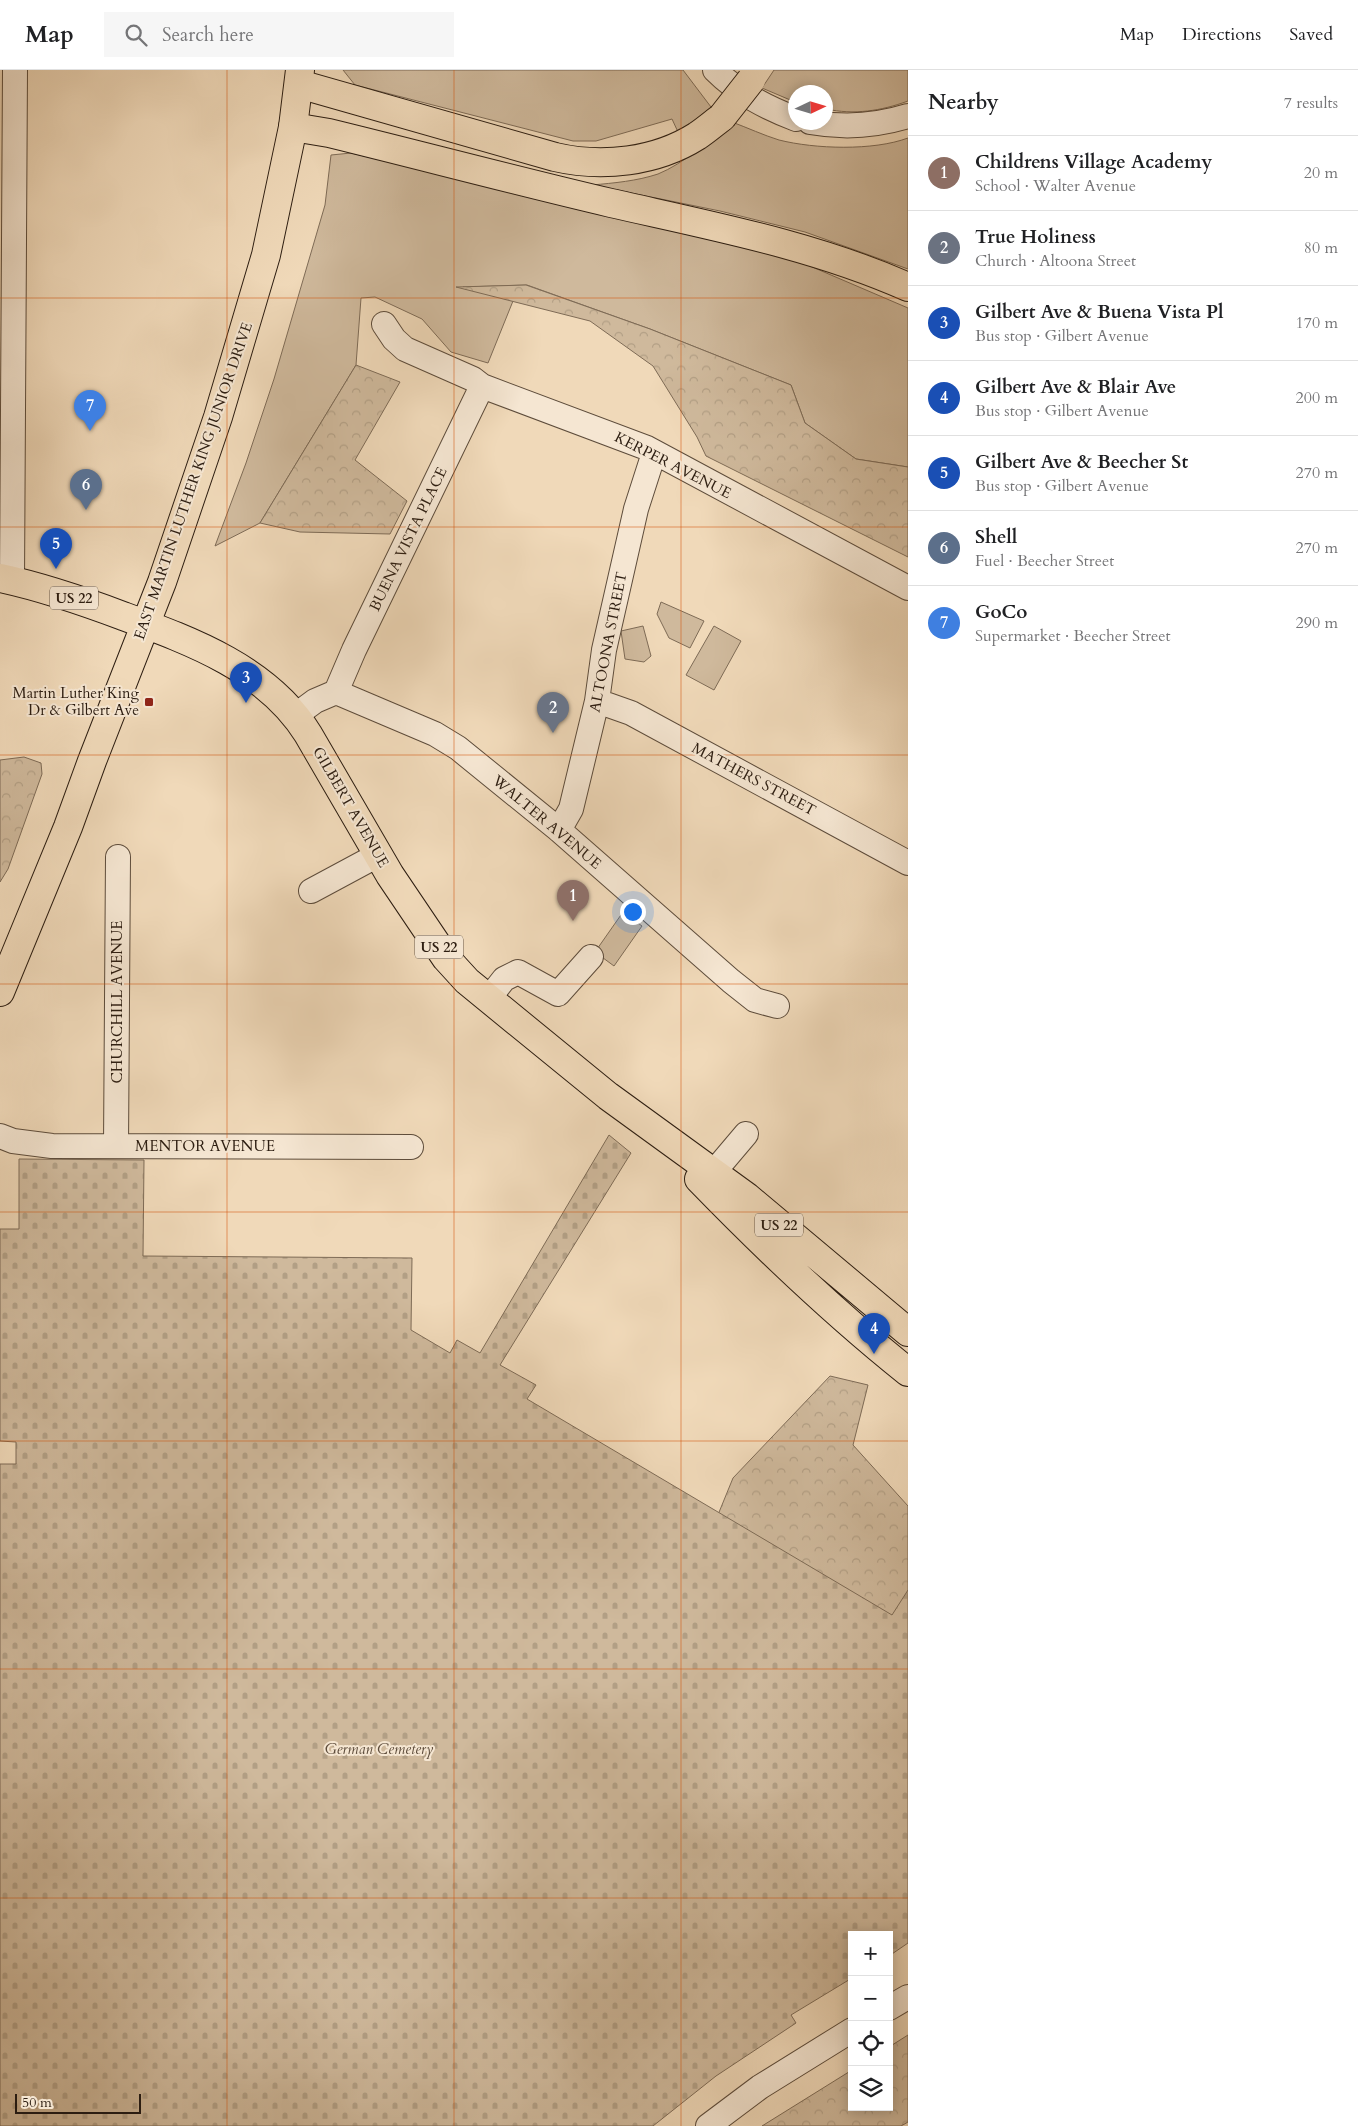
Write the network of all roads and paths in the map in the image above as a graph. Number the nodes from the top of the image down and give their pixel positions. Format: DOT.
graph roads {
  1 [pos="15,70"];
  2 [pos="715,70"];
  3 [pos="754,75"];
  4 [pos="299,77"];
  5 [pos="7,95"];
  6 [pos="788,116"];
  7 [pos="908,116"];
  8 [pos="833,126"];
  9 [pos="293,127"];
  10 [pos="908,287"];
  11 [pos="384,324"];
  12 [pos="482,386"];
  13 [pos="654,453"];
  14 [pos="6,477"];
  15 [pos="6,579"];
  16 [pos="908,588"];
  17 [pos="145,624"];
  18 [pos="336,692"];
  19 [pos="597,701"];
  20 [pos="296,715"];
  21 [pos="559,830"];
  22 [pos="378,855"];
  23 [pos="118,858"];
  24 [pos="908,863"];
  25 [pos="311,891"];
  26 [pos="591,957"];
  27 [pos="0,992"];
  28 [pos="489,998"];
  29 [pos="776,1006"];
  30 [pos="645,1124"];
  31 [pos="746,1134"];
  32 [pos="0,1136"];
  33 [pos="116,1146"];
  34 [pos="411,1147"];
  35 [pos="713,1173"];
  36 [pos="908,1332"];
  37 [pos="908,1372"];
  38 [pos="908,1997"];
  39 [pos="893,2006"];
  40 [pos="848,2032"];
  41 [pos="708,2126"];
  1 -- 5 [label="street"];
  2 -- 6 [label="street"];
  3 -- 4 [label="main road, bridge"];
  4 -- 9 [label="main road, EAST MARTIN LUTHER KING JUNIOR DRIVE"];
  5 -- 14 [label="street"];
  7 -- 8 [label="street"];
  9 -- 10 [label="main road"];
  9 -- 17 [label="main road, EAST MARTIN LUTHER KING JUNIOR DRIVE"];
  11 -- 12 [label="street, KERPER AVENUE"];
  12 -- 13 [label="street, KERPER AVENUE"];
  12 -- 18 [label="street, BUENA VISTA PLACE"];
  13 -- 16 [label="street, KERPER AVENUE"];
  13 -- 19 [label="street, ALTOONA STREET"];
  14 -- 15 [label="street"];
  15 -- 17 [label="main road, GILBERT AVENUE / US 22"];
  17 -- 20 [label="main road, GILBERT AVENUE / US 22"];
  17 -- 27 [label="main road, EAST MARTIN LUTHER KING JUNIOR DRIVE"];
  18 -- 20 [label="street"];
  18 -- 21 [label="street, WALTER AVENUE"];
  19 -- 21 [label="street, ALTOONA STREET"];
  19 -- 24 [label="street, MATHERS STREET"];
  20 -- 22 [label="main road, GILBERT AVENUE / US 22"];
  21 -- 29 [label="street, WALTER AVENUE"];
  22 -- 25 [label="street"];
  22 -- 28 [label="main road, GILBERT AVENUE / US 22"];
  23 -- 33 [label="street, CHURCHILL AVENUE"];
  26 -- 28 [label="street"];
  28 -- 30 [label="main road, GILBERT AVENUE / US 22"];
  30 -- 35 [label="main road, GILBERT AVENUE / US 22"];
  30 -- 37 [label="main road, GILBERT AVENUE / US 22"];
  31 -- 35 [label="street"];
  32 -- 33 [label="street, MENTOR AVENUE"];
  33 -- 34 [label="street, MENTOR AVENUE"];
  35 -- 36 [label="main road, GILBERT AVENUE / US 22"];
  38 -- 39 [label="street"];
  40 -- 41 [label="street"];
}
